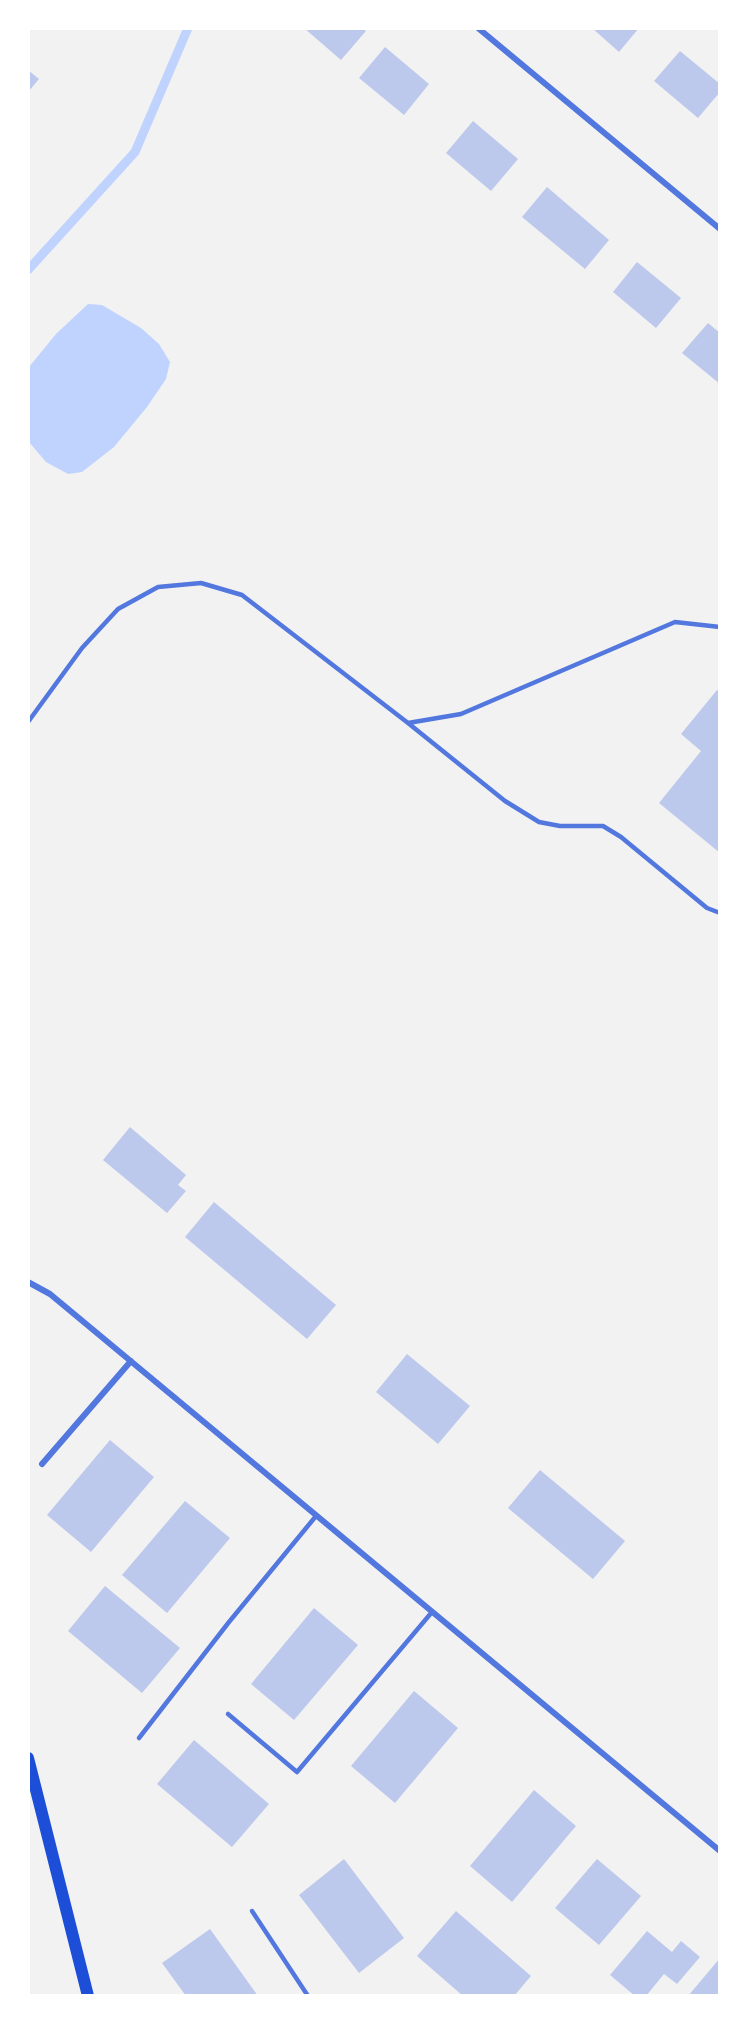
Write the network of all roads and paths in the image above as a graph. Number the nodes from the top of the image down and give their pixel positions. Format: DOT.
graph roads {
  1 [pos="478,28"];
  2 [pos="720,229"];
  3 [pos="720,627"];
  4 [pos="28,722"];
  5 [pos="408,723"];
  6 [pos="720,913"];
  7 [pos="28,1282"];
  8 [pos="131,1361"];
  9 [pos="42,1464"];
  10 [pos="316,1516"];
  11 [pos="432,1612"];
  12 [pos="228,1714"];
  13 [pos="139,1738"];
  14 [pos="28,1758"];
  15 [pos="720,1851"];
  16 [pos="252,1911"];
  17 [pos="88,1995"];
  18 [pos="308,1995"];
  1 -- 2 [label="street"];
  3 -- 5 [label="lane"];
  4 -- 5 [label="lane"];
  5 -- 6 [label="lane"];
  7 -- 8 [label="street"];
  8 -- 9 [label="street"];
  8 -- 10 [label="street"];
  10 -- 11 [label="street"];
  10 -- 13 [label="lane"];
  11 -- 12 [label="lane"];
  11 -- 15 [label="street"];
  14 -- 17 [label="main road"];
  16 -- 18 [label="lane"];
}
